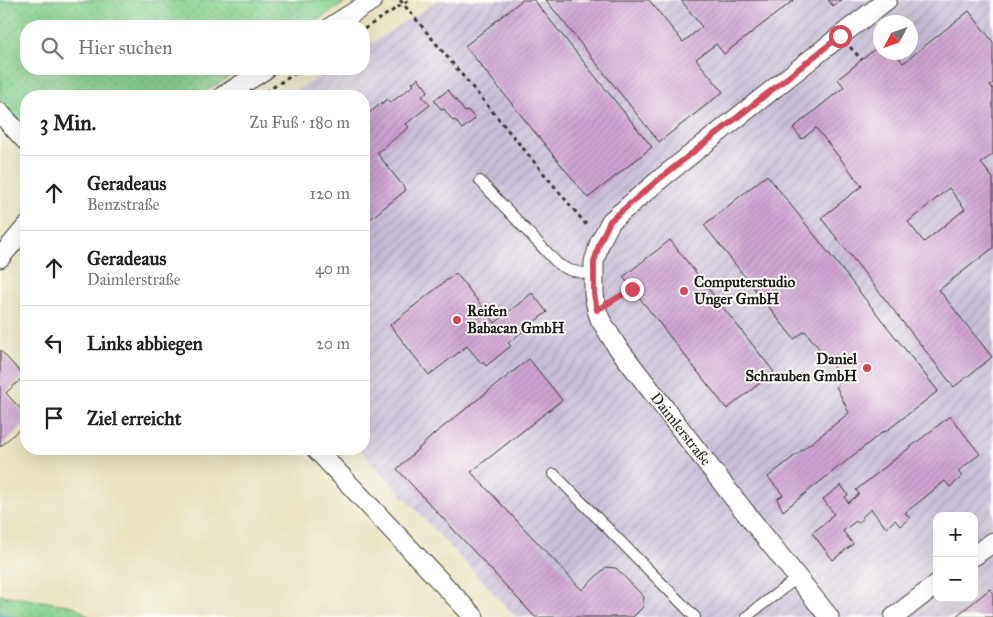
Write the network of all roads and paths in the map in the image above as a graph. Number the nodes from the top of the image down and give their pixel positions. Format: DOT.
graph roads {
  1 [pos="373,0"];
  2 [pos="400,0"];
  3 [pos="409,0"];
  4 [pos="887,0"];
  5 [pos="403,4"];
  6 [pos="341,20"];
  7 [pos="370,25"];
  8 [pos="256,75"];
  9 [pos="292,75"];
  10 [pos="232,90"];
  11 [pos="269,90"];
  12 [pos="0,113"];
  13 [pos="20,135"];
  14 [pos="480,180"];
  15 [pos="20,234"];
  16 [pos="600,242"];
  17 [pos="0,258"];
  18 [pos="593,275"];
  19 [pos="632,289"];
  20 [pos="597,310"];
  21 [pos="322,455"];
  22 [pos="554,474"];
  23 [pos="993,542"];
  24 [pos="978,553"];
  25 [pos="798,578"];
  26 [pos="933,587"];
  27 [pos="474,617"];
  28 [pos="695,617"];
  29 [pos="746,617"];
  30 [pos="829,617"];
  31 [pos="894,617"];
  1 -- 6 [label="street"];
  2 -- 5 [label="path"];
  3 -- 5 [label="path"];
  4 -- 16 [label="street, Daimlerstraße"];
  5 -- 7 [label="path"];
  5 -- 16 [label="path"];
  8 -- 10 [label="street"];
  9 -- 11 [label="path"];
  12 -- 13 [label="street"];
  14 -- 18 [label="lane"];
  15 -- 17 [label="street"];
  16 -- 18 [label="street, Daimlerstraße"];
  18 -- 20 [label="street, Daimlerstraße"];
  19 -- 20 [label="path"];
  20 -- 25 [label="street, Daimlerstraße"];
  21 -- 27 [label="street"];
  22 -- 28 [label="lane"];
  23 -- 24 [label="street"];
  25 -- 29 [label="lane"];
  25 -- 30 [label="street, Daimlerstraße"];
  26 -- 31 [label="street"];
}
